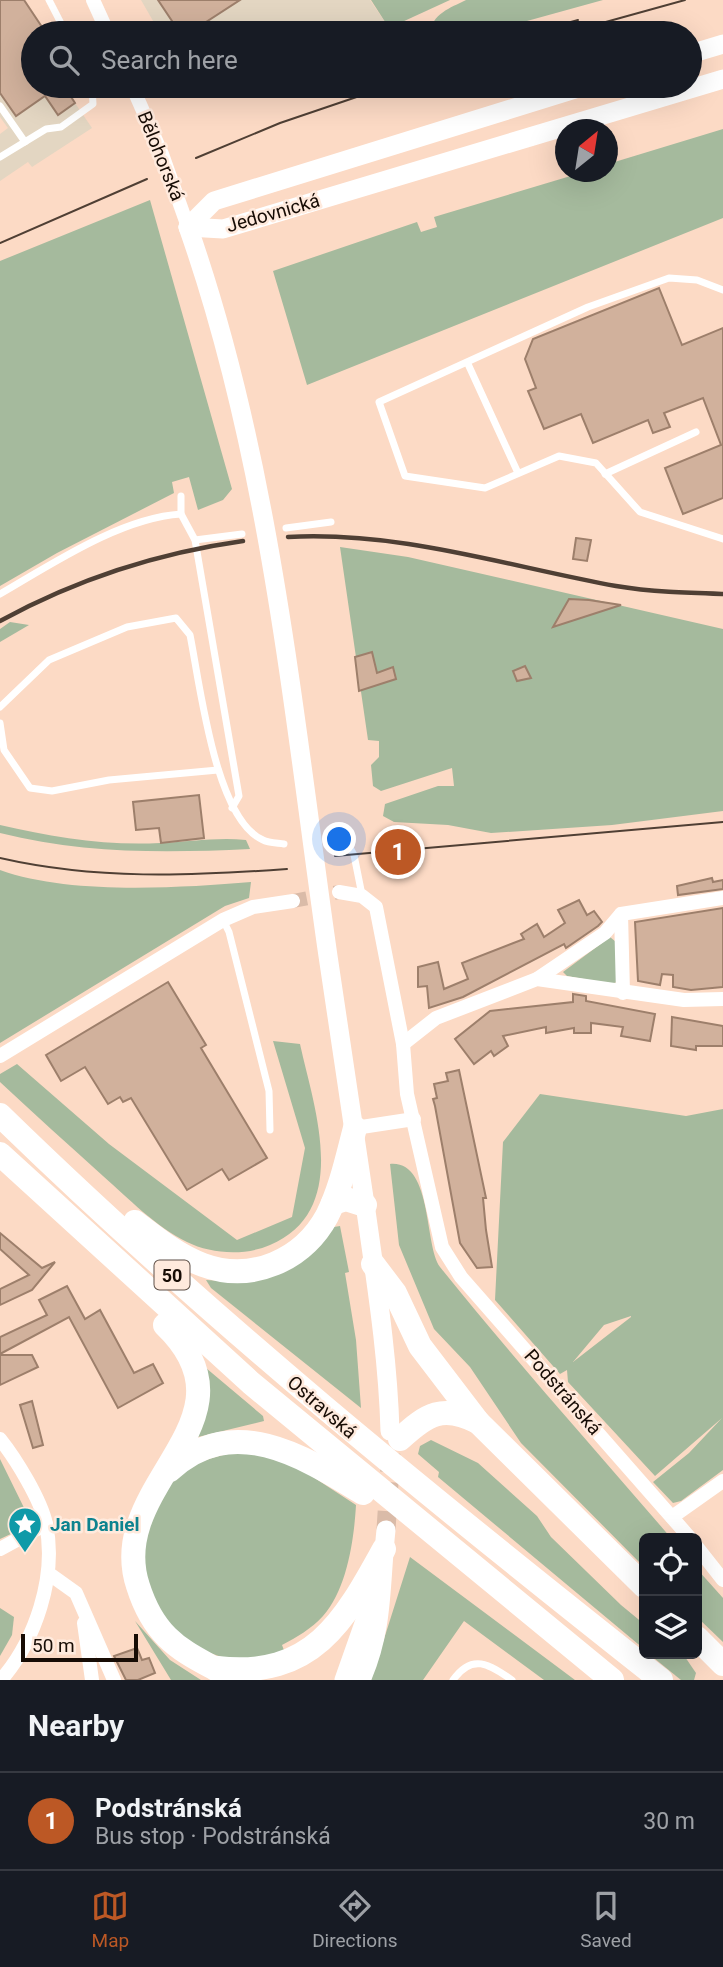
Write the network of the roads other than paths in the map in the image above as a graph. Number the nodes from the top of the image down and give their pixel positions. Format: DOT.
graph roads {
  1 [pos="49,0"];
  2 [pos="93,0"];
  3 [pos="60,21"];
  4 [pos="103,21"];
  5 [pos="723,44"];
  6 [pos="702,50"];
  7 [pos="723,79"];
  8 [pos="702,85"];
  9 [pos="93,98"];
  10 [pos="137,98"];
  11 [pos="546,98"];
  12 [pos="660,98"];
  13 [pos="0,106"];
  14 [pos="25,142"];
  15 [pos="0,157"];
  16 [pos="188,227"];
  17 [pos="723,290"];
  18 [pos="468,363"];
  19 [pos="696,432"];
  20 [pos="518,473"];
  21 [pos="605,474"];
  22 [pos="181,496"];
  23 [pos="181,514"];
  24 [pos="331,522"];
  25 [pos="286,527"];
  26 [pos="242,534"];
  27 [pos="723,539"];
  28 [pos="195,540"];
  29 [pos="0,594"];
  30 [pos="0,707"];
  31 [pos="0,723"];
  32 [pos="218,770"];
  33 [pos="232,808"];
  34 [pos="332,839"];
  35 [pos="284,844"];
  36 [pos="339,892"];
  37 [pos="362,896"];
  38 [pos="723,898"];
  39 [pos="293,901"];
  40 [pos="621,914"];
  41 [pos="223,920"];
  42 [pos="537,979"];
  43 [pos="623,993"];
  44 [pos="723,999"];
  45 [pos="403,1044"];
  46 [pos="0,1056"];
  47 [pos="4,1119"];
  48 [pos="414,1119"];
  49 [pos="355,1128"];
  50 [pos="270,1130"];
  51 [pos="0,1154"];
  52 [pos="333,1203"];
  53 [pos="365,1205"];
  54 [pos="94,1242"];
  55 [pos="373,1264"];
  56 [pos="478,1422"];
  57 [pos="395,1435"];
  58 [pos="0,1439"];
  59 [pos="338,1467"];
  60 [pos="162,1478"];
  61 [pos="723,1481"];
  62 [pos="672,1517"];
  63 [pos="46,1524"];
  64 [pos="686,1533"];
  65 [pos="385,1539"];
  66 [pos="0,1549"];
  67 [pos="702,1553"];
  68 [pos="47,1573"];
  69 [pos="723,1580"];
  70 [pos="639,1581"];
  71 [pos="84,1613"];
  72 [pos="702,1643"];
  73 [pos="723,1664"];
  74 [pos="233,1675"];
  75 [pos="1,1680"];
  76 [pos="92,1680"];
  77 [pos="114,1680"];
  78 [pos="282,1680"];
  79 [pos="344,1680"];
  80 [pos="361,1680"];
  81 [pos="453,1680"];
  82 [pos="512,1680"];
  83 [pos="612,1680"];
  84 [pos="661,1680"];
  1 -- 3 [label="lane"];
  2 -- 4 [label="street"];
  5 -- 6 [label="main road"];
  7 -- 8 [label="main road, Jedovnická"];
  9 -- 14 [label="lane"];
  10 -- 16 [label="street, Bělohorská"];
  11 -- 16 [label="main road, Jedovnická"];
  12 -- 16 [label="main road, Jedovnická"];
  13 -- 14 [label="lane"];
  14 -- 15 [label="lane"];
  16 -- 49 [label="main road"];
  17 -- 18 [label="lane"];
  18 -- 20 [label="lane"];
  18 -- 20 [label="lane"];
  19 -- 21 [label="lane"];
  20 -- 21 [label="lane"];
  21 -- 27 [label="lane"];
  22 -- 23 [label="lane"];
  23 -- 28 [label="lane"];
  23 -- 29 [label="lane"];
  24 -- 25 [label="lane"];
  26 -- 28 [label="lane"];
  28 -- 33 [label="lane"];
  30 -- 32 [label="lane"];
  31 -- 32 [label="lane"];
  32 -- 33 [label="lane"];
  33 -- 35 [label="lane"];
  34 -- 37 [label="lane"];
  36 -- 37 [label="street"];
  37 -- 45 [label="street, Podstránská"];
  38 -- 40 [label="street"];
  39 -- 41 [label="street"];
  40 -- 42 [label="street"];
  40 -- 43 [label="street"];
  41 -- 46 [label="street"];
  41 -- 50 [label="lane"];
  42 -- 43 [label="street"];
  42 -- 45 [label="street"];
  43 -- 44 [label="street"];
  45 -- 48 [label="street, Podstránská"];
  47 -- 52 [label="highway, 50"];
  47 -- 84 [label="highway, Ostravská / 50"];
  48 -- 49 [label="street"];
  48 -- 62 [label="street, Podstránská"];
  49 -- 52 [label="highway, 50"];
  49 -- 53 [label="main road"];
  51 -- 54 [label="highway, Ostravská / 50"];
  52 -- 53 [label="highway"];
  53 -- 55 [label="main road"];
  54 -- 59 [label="highway, Ostravská / 50"];
  54 -- 60 [label="highway, 50"];
  55 -- 56 [label="highway"];
  55 -- 57 [label="main road"];
  56 -- 57 [label="highway"];
  56 -- 70 [label="highway"];
  58 -- 63 [label="street"];
  59 -- 60 [label="highway, 50"];
  59 -- 83 [label="highway, 50"];
  60 -- 74 [label="highway, 50"];
  61 -- 62 [label="street"];
  62 -- 64 [label="street, Podstránská"];
  63 -- 66 [label="street"];
  63 -- 68 [label="street"];
  65 -- 74 [label="highway"];
  65 -- 79 [label="main road"];
  65 -- 80 [label="main road"];
  67 -- 69 [label="street"];
  68 -- 71 [label="street"];
  68 -- 75 [label="street"];
  71 -- 76 [label="street"];
  71 -- 77 [label="street"];
  72 -- 73 [label="highway"];
  74 -- 78 [label="highway"];
  81 -- 82 [label="lane"];
}
